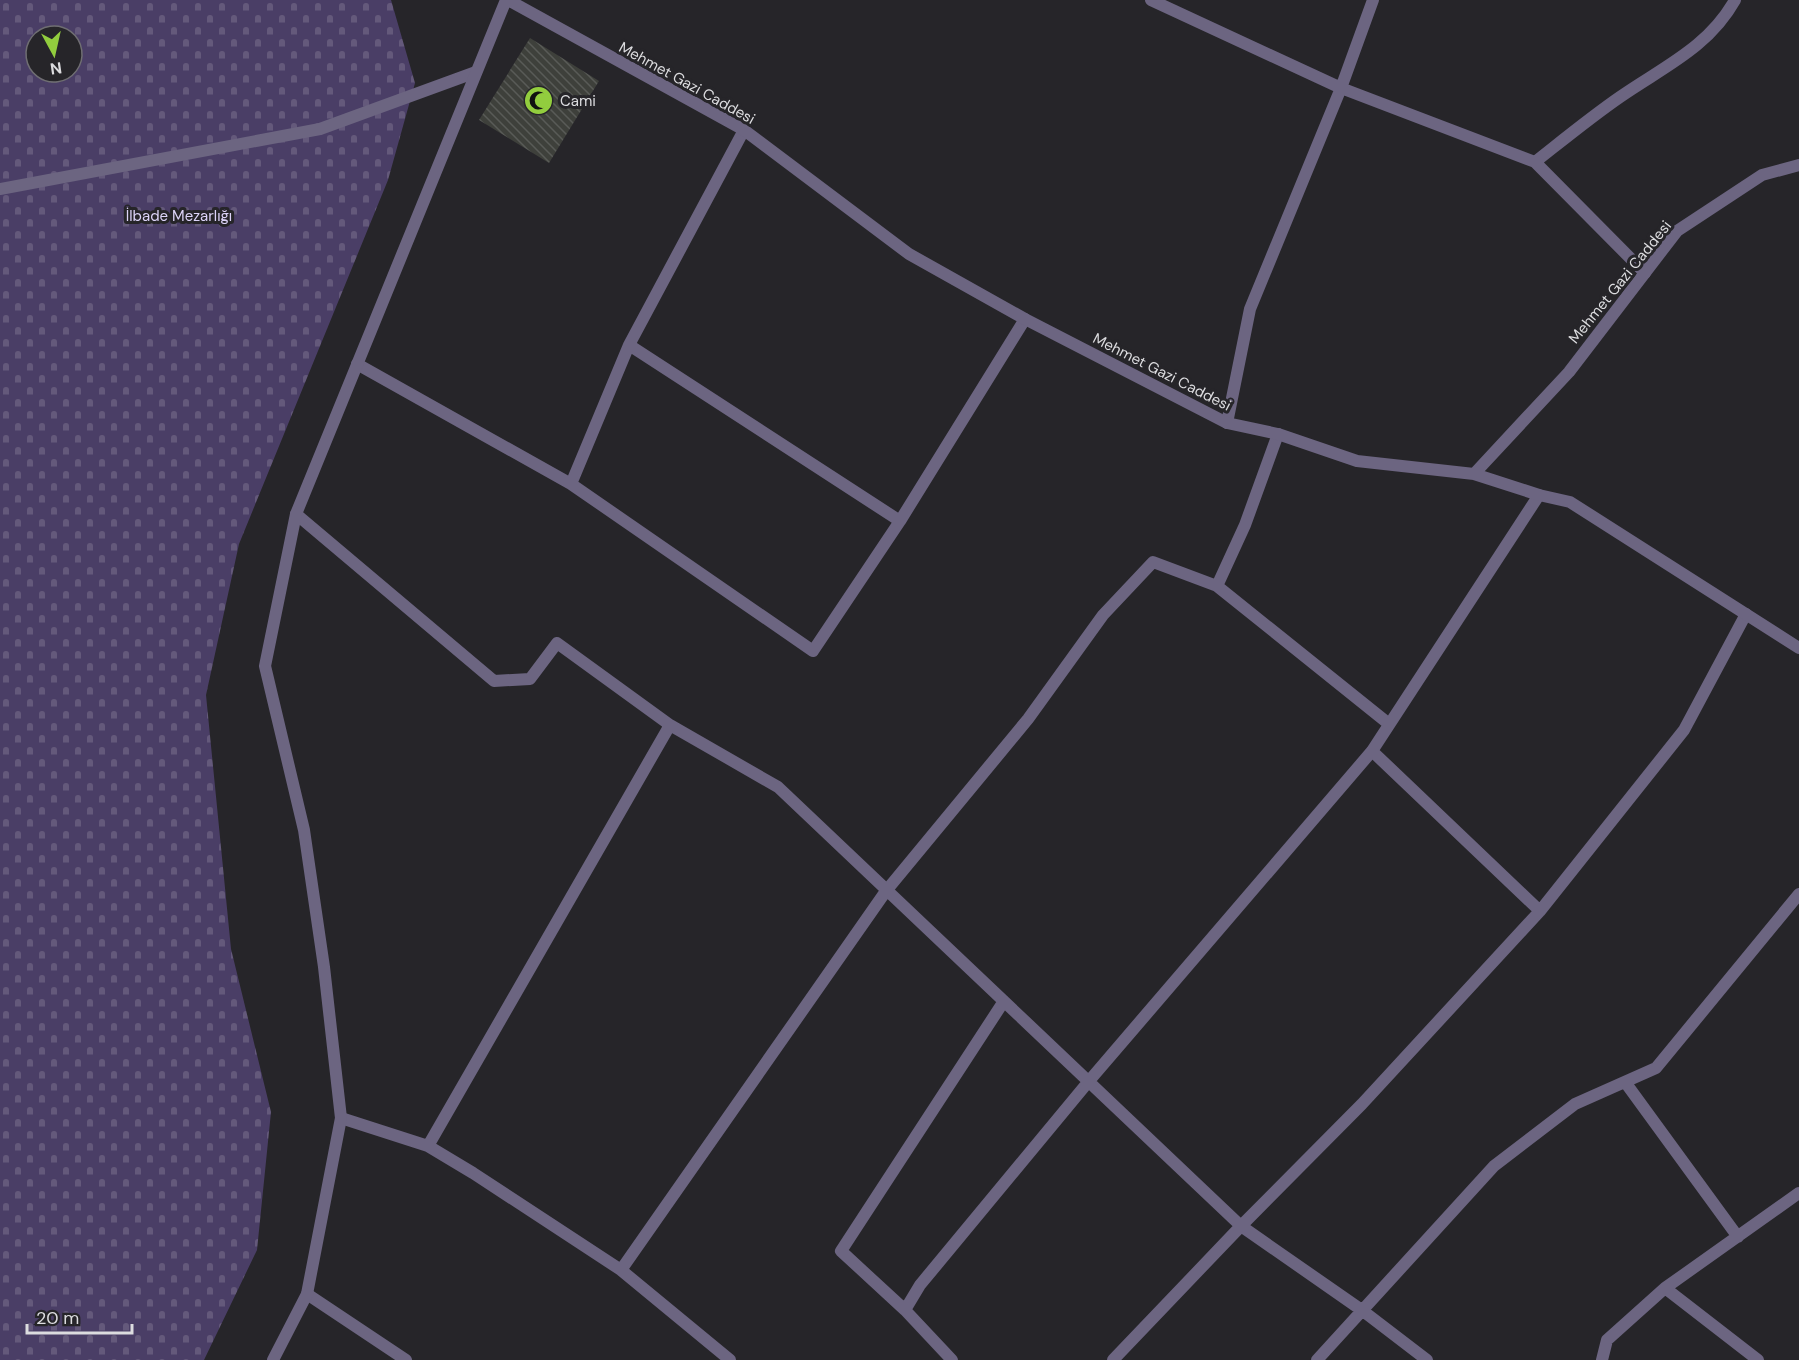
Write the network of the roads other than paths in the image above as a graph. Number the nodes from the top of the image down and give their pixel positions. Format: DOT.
graph roads {
  1 [pos="507,0"];
  2 [pos="1151,0"];
  3 [pos="1374,0"];
  4 [pos="1735,0"];
  5 [pos="476,72"];
  6 [pos="1341,88"];
  7 [pos="744,130"];
  8 [pos="1535,162"];
  9 [pos="1799,165"];
  10 [pos="0,189"];
  11 [pos="1645,273"];
  12 [pos="1025,319"];
  13 [pos="629,345"];
  14 [pos="357,364"];
  15 [pos="1227,423"];
  16 [pos="1278,434"];
  17 [pos="1474,474"];
  18 [pos="571,484"];
  19 [pos="1539,495"];
  20 [pos="296,514"];
  21 [pos="900,521"];
  22 [pos="1217,585"];
  23 [pos="1746,614"];
  24 [pos="1799,648"];
  25 [pos="1389,724"];
  26 [pos="670,725"];
  27 [pos="1372,751"];
  28 [pos="886,891"];
  29 [pos="1799,894"];
  30 [pos="1540,911"];
  31 [pos="1004,1001"];
  32 [pos="1089,1081"];
  33 [pos="1625,1082"];
  34 [pos="341,1118"];
  35 [pos="428,1146"];
  36 [pos="1799,1193"];
  37 [pos="1241,1226"];
  38 [pos="1738,1237"];
  39 [pos="621,1270"];
  40 [pos="1665,1288"];
  41 [pos="307,1294"];
  42 [pos="905,1310"];
  43 [pos="1363,1311"];
  44 [pos="273,1360"];
  45 [pos="406,1360"];
  46 [pos="730,1360"];
  47 [pos="952,1360"];
  48 [pos="1113,1360"];
  49 [pos="1317,1360"];
  50 [pos="1427,1360"];
  51 [pos="1602,1360"];
  52 [pos="1758,1360"];
  1 -- 5 [label="street"];
  1 -- 7 [label="street, Mehmet Gazi Caddesi"];
  2 -- 6 [label="street"];
  3 -- 6 [label="street"];
  4 -- 8 [label="street"];
  5 -- 10 [label="street"];
  5 -- 14 [label="street"];
  6 -- 8 [label="street"];
  6 -- 15 [label="street"];
  7 -- 12 [label="street, Mehmet Gazi Caddesi"];
  7 -- 13 [label="street"];
  8 -- 11 [label="street"];
  9 -- 11 [label="street, Mehmet Gazi Caddesi"];
  11 -- 17 [label="street, Mehmet Gazi Caddesi"];
  12 -- 15 [label="street, Mehmet Gazi Caddesi"];
  12 -- 21 [label="street"];
  13 -- 18 [label="street"];
  13 -- 21 [label="street"];
  14 -- 18 [label="street"];
  14 -- 20 [label="street"];
  15 -- 16 [label="street, Mehmet Gazi Caddesi"];
  16 -- 17 [label="street, Mehmet Gazi Caddesi"];
  16 -- 22 [label="street"];
  17 -- 19 [label="street"];
  18 -- 21 [label="street"];
  19 -- 23 [label="street"];
  19 -- 25 [label="street"];
  20 -- 26 [label="street"];
  20 -- 34 [label="street"];
  22 -- 25 [label="street"];
  22 -- 28 [label="street"];
  23 -- 24 [label="street"];
  23 -- 30 [label="street"];
  25 -- 27 [label="street"];
  26 -- 28 [label="street"];
  26 -- 35 [label="street"];
  27 -- 30 [label="street"];
  27 -- 32 [label="street"];
  28 -- 31 [label="street"];
  28 -- 39 [label="street"];
  29 -- 33 [label="street"];
  30 -- 37 [label="street"];
  31 -- 32 [label="street"];
  31 -- 42 [label="street"];
  32 -- 37 [label="street"];
  32 -- 42 [label="street"];
  33 -- 38 [label="street"];
  33 -- 43 [label="street"];
  34 -- 35 [label="street"];
  34 -- 41 [label="street"];
  35 -- 39 [label="street"];
  36 -- 38 [label="street"];
  37 -- 43 [label="street"];
  37 -- 48 [label="street"];
  38 -- 40 [label="street"];
  39 -- 46 [label="street"];
  40 -- 51 [label="street"];
  40 -- 52 [label="street"];
  41 -- 44 [label="street"];
  41 -- 45 [label="street"];
  42 -- 47 [label="street"];
  43 -- 49 [label="street"];
  43 -- 50 [label="street"];
}
